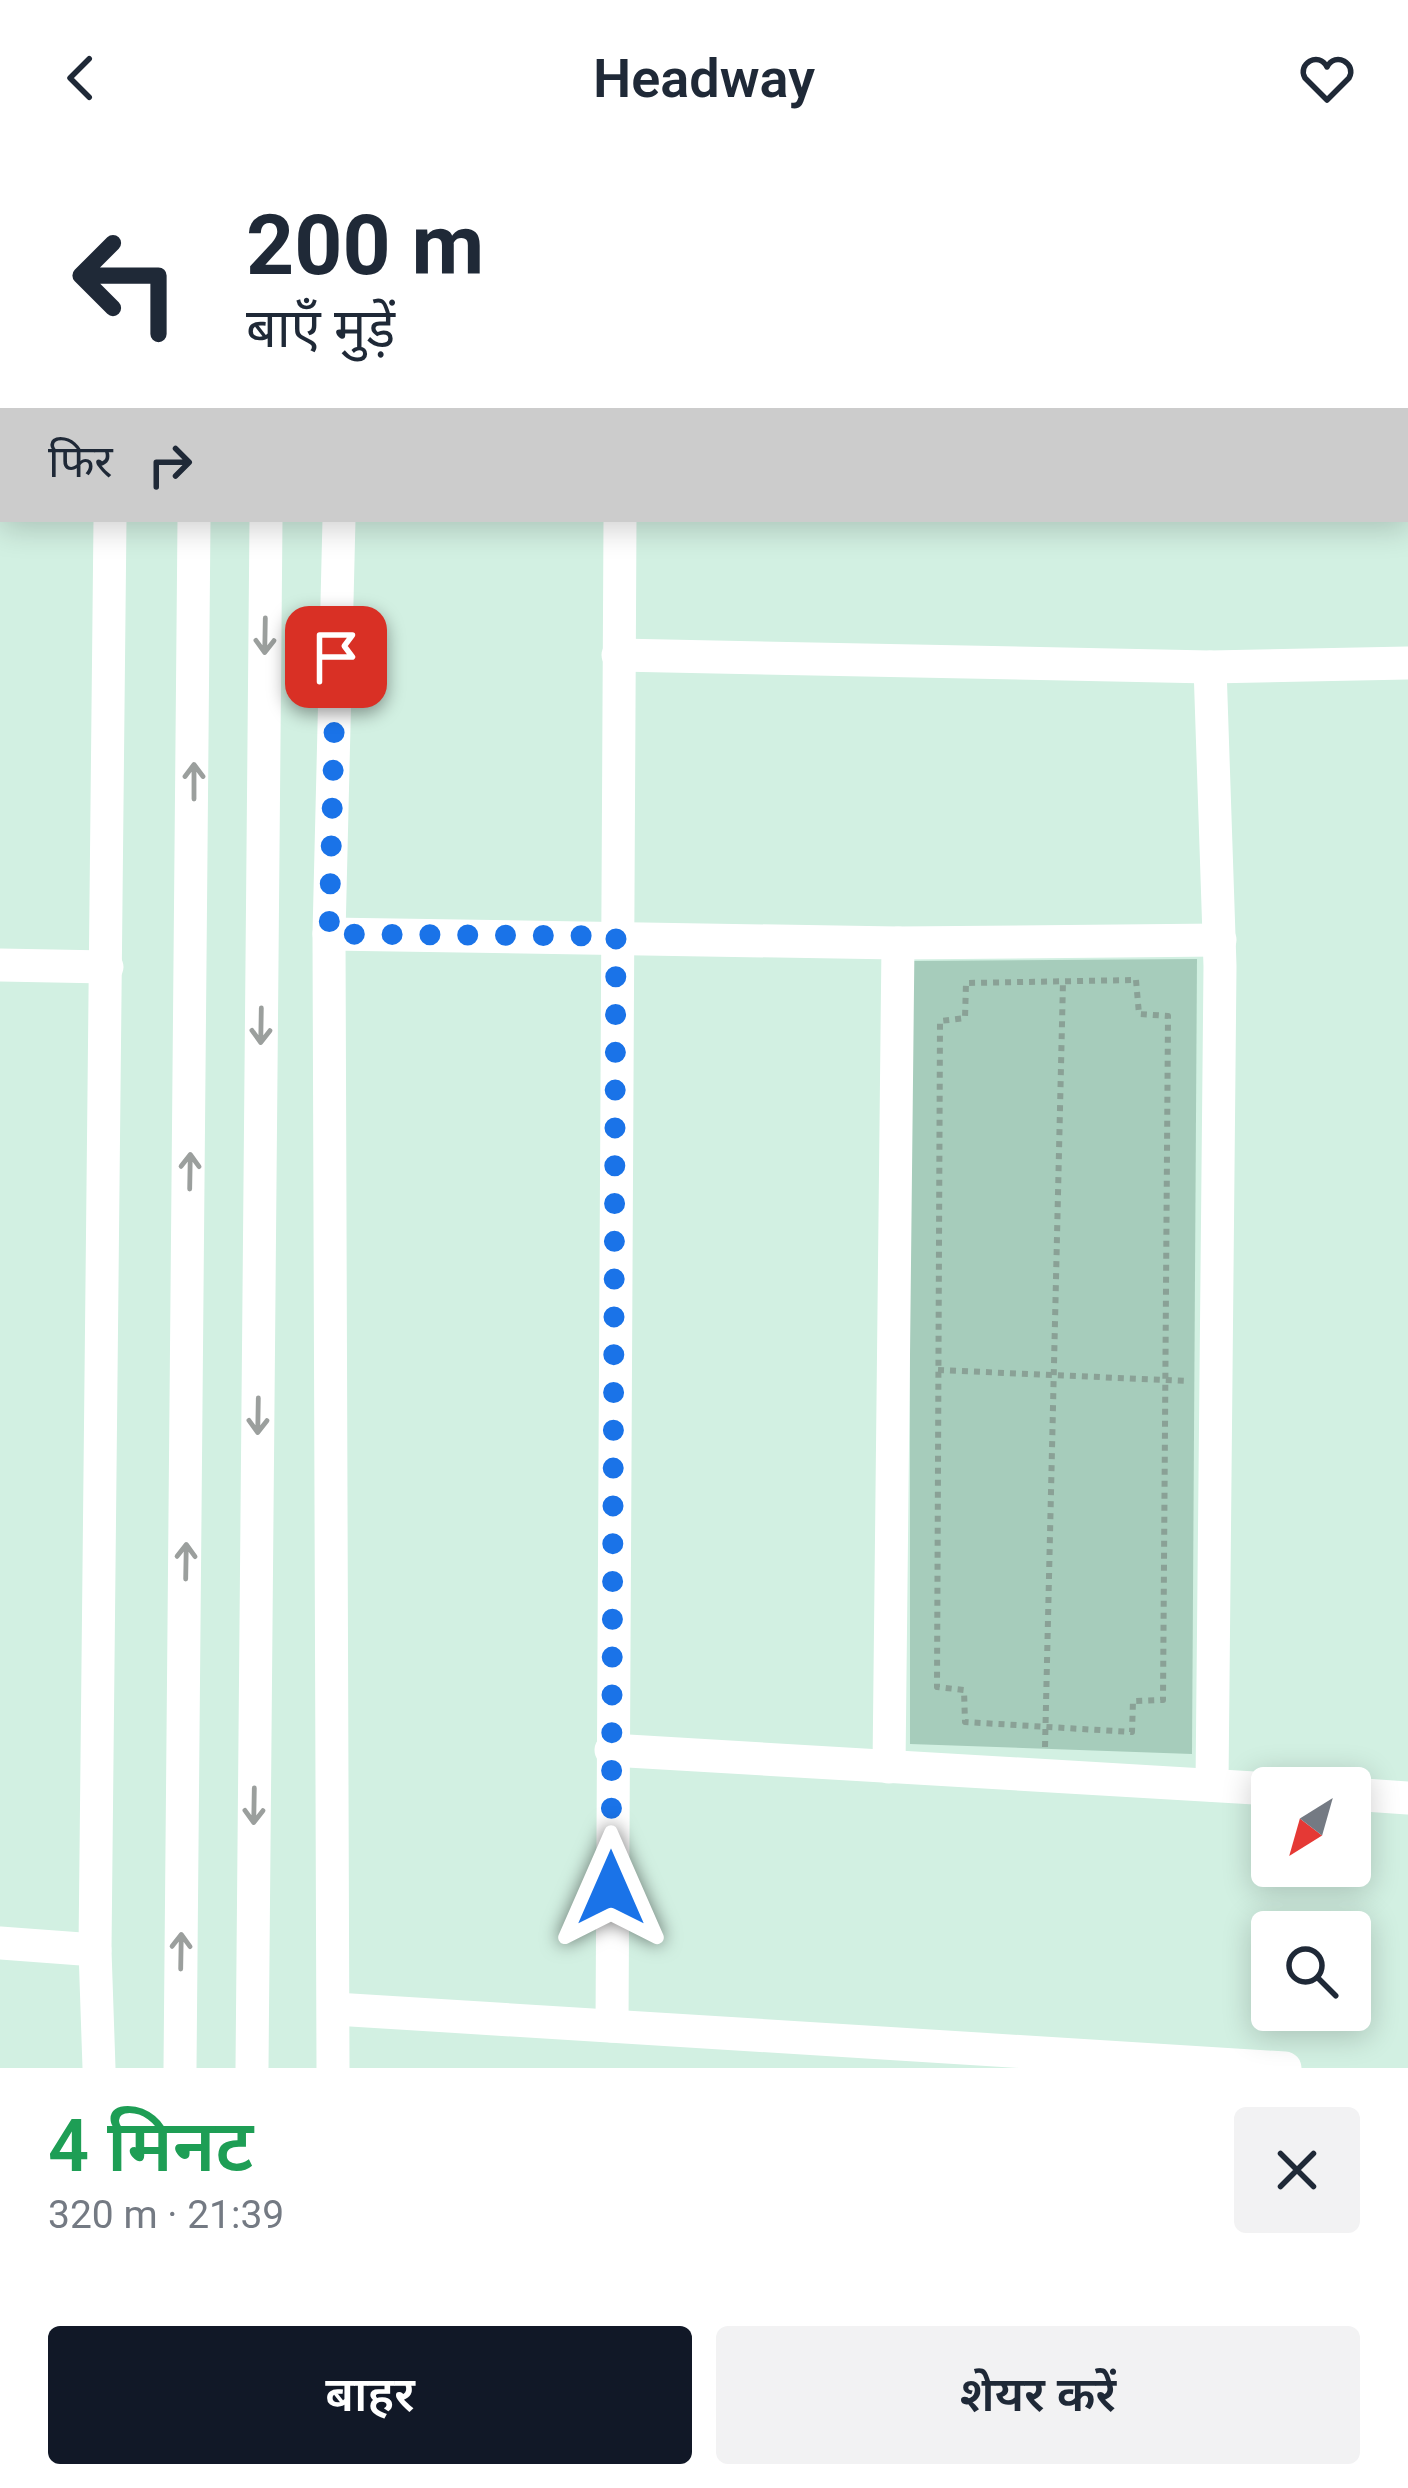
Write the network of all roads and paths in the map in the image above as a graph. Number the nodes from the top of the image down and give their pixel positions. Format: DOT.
graph roads {
  1 [pos="110,522"];
  2 [pos="194,522"];
  3 [pos="266,522"];
  4 [pos="339,522"];
  5 [pos="620,522"];
  6 [pos="618,655"];
  7 [pos="1408,663"];
  8 [pos="1210,667"];
  9 [pos="329,934"];
  10 [pos="616,936"];
  11 [pos="1220,940"];
  12 [pos="1064,941"];
  13 [pos="898,943"];
  14 [pos="0,964"];
  15 [pos="106,967"];
  16 [pos="1063,981"];
  17 [pos="893,1368"];
  18 [pos="938,1370"];
  19 [pos="1054,1375"];
  20 [pos="1165,1380"];
  21 [pos="1216,1382"];
  22 [pos="1045,1727"];
  23 [pos="611,1750"];
  24 [pos="889,1767"];
  25 [pos="1044,1776"];
  26 [pos="1212,1785"];
  27 [pos="1251,1788"];
  28 [pos="1371,1795"];
  29 [pos="1408,1798"];
  30 [pos="0,1943"];
  31 [pos="95,1950"];
  32 [pos="335,2009"];
  33 [pos="612,2026"];
  34 [pos="1061,2062"];
  35 [pos="99,2068"];
  36 [pos="180,2068"];
  37 [pos="252,2068"];
  38 [pos="333,2068"];
  39 [pos="1285,2068"];
  1 -- 15 [label="street"];
  36 -- 2 [label="street, one-way"];
  3 -- 37 [label="street, one-way"];
  4 -- 9 [label="street"];
  5 -- 6 [label="street"];
  6 -- 8 [label="street"];
  6 -- 10 [label="street"];
  7 -- 8 [label="street"];
  8 -- 11 [label="street"];
  9 -- 10 [label="street"];
  9 -- 32 [label="street"];
  10 -- 13 [label="street"];
  10 -- 23 [label="street"];
  11 -- 12 [label="street"];
  11 -- 21 [label="street"];
  12 -- 13 [label="street"];
  12 -- 16 [label="path"];
  13 -- 17 [label="street"];
  14 -- 15 [label="street"];
  15 -- 31 [label="street"];
  16 -- 18 [label="path"];
  16 -- 19 [label="path"];
  16 -- 20 [label="path"];
  17 -- 18 [label="path"];
  17 -- 24 [label="street"];
  18 -- 19 [label="path"];
  18 -- 22 [label="path"];
  19 -- 20 [label="path"];
  19 -- 22 [label="path"];
  20 -- 21 [label="path"];
  20 -- 22 [label="path"];
  21 -- 26 [label="street"];
  22 -- 25 [label="path"];
  23 -- 24 [label="street"];
  23 -- 33 [label="street"];
  24 -- 25 [label="street"];
  25 -- 26 [label="street"];
  26 -- 27 [label="street"];
  28 -- 29 [label="street"];
  30 -- 31 [label="street"];
  31 -- 35 [label="street"];
  32 -- 33 [label="street"];
  32 -- 38 [label="street"];
  33 -- 34 [label="street"];
  34 -- 39 [label="street"];
}
